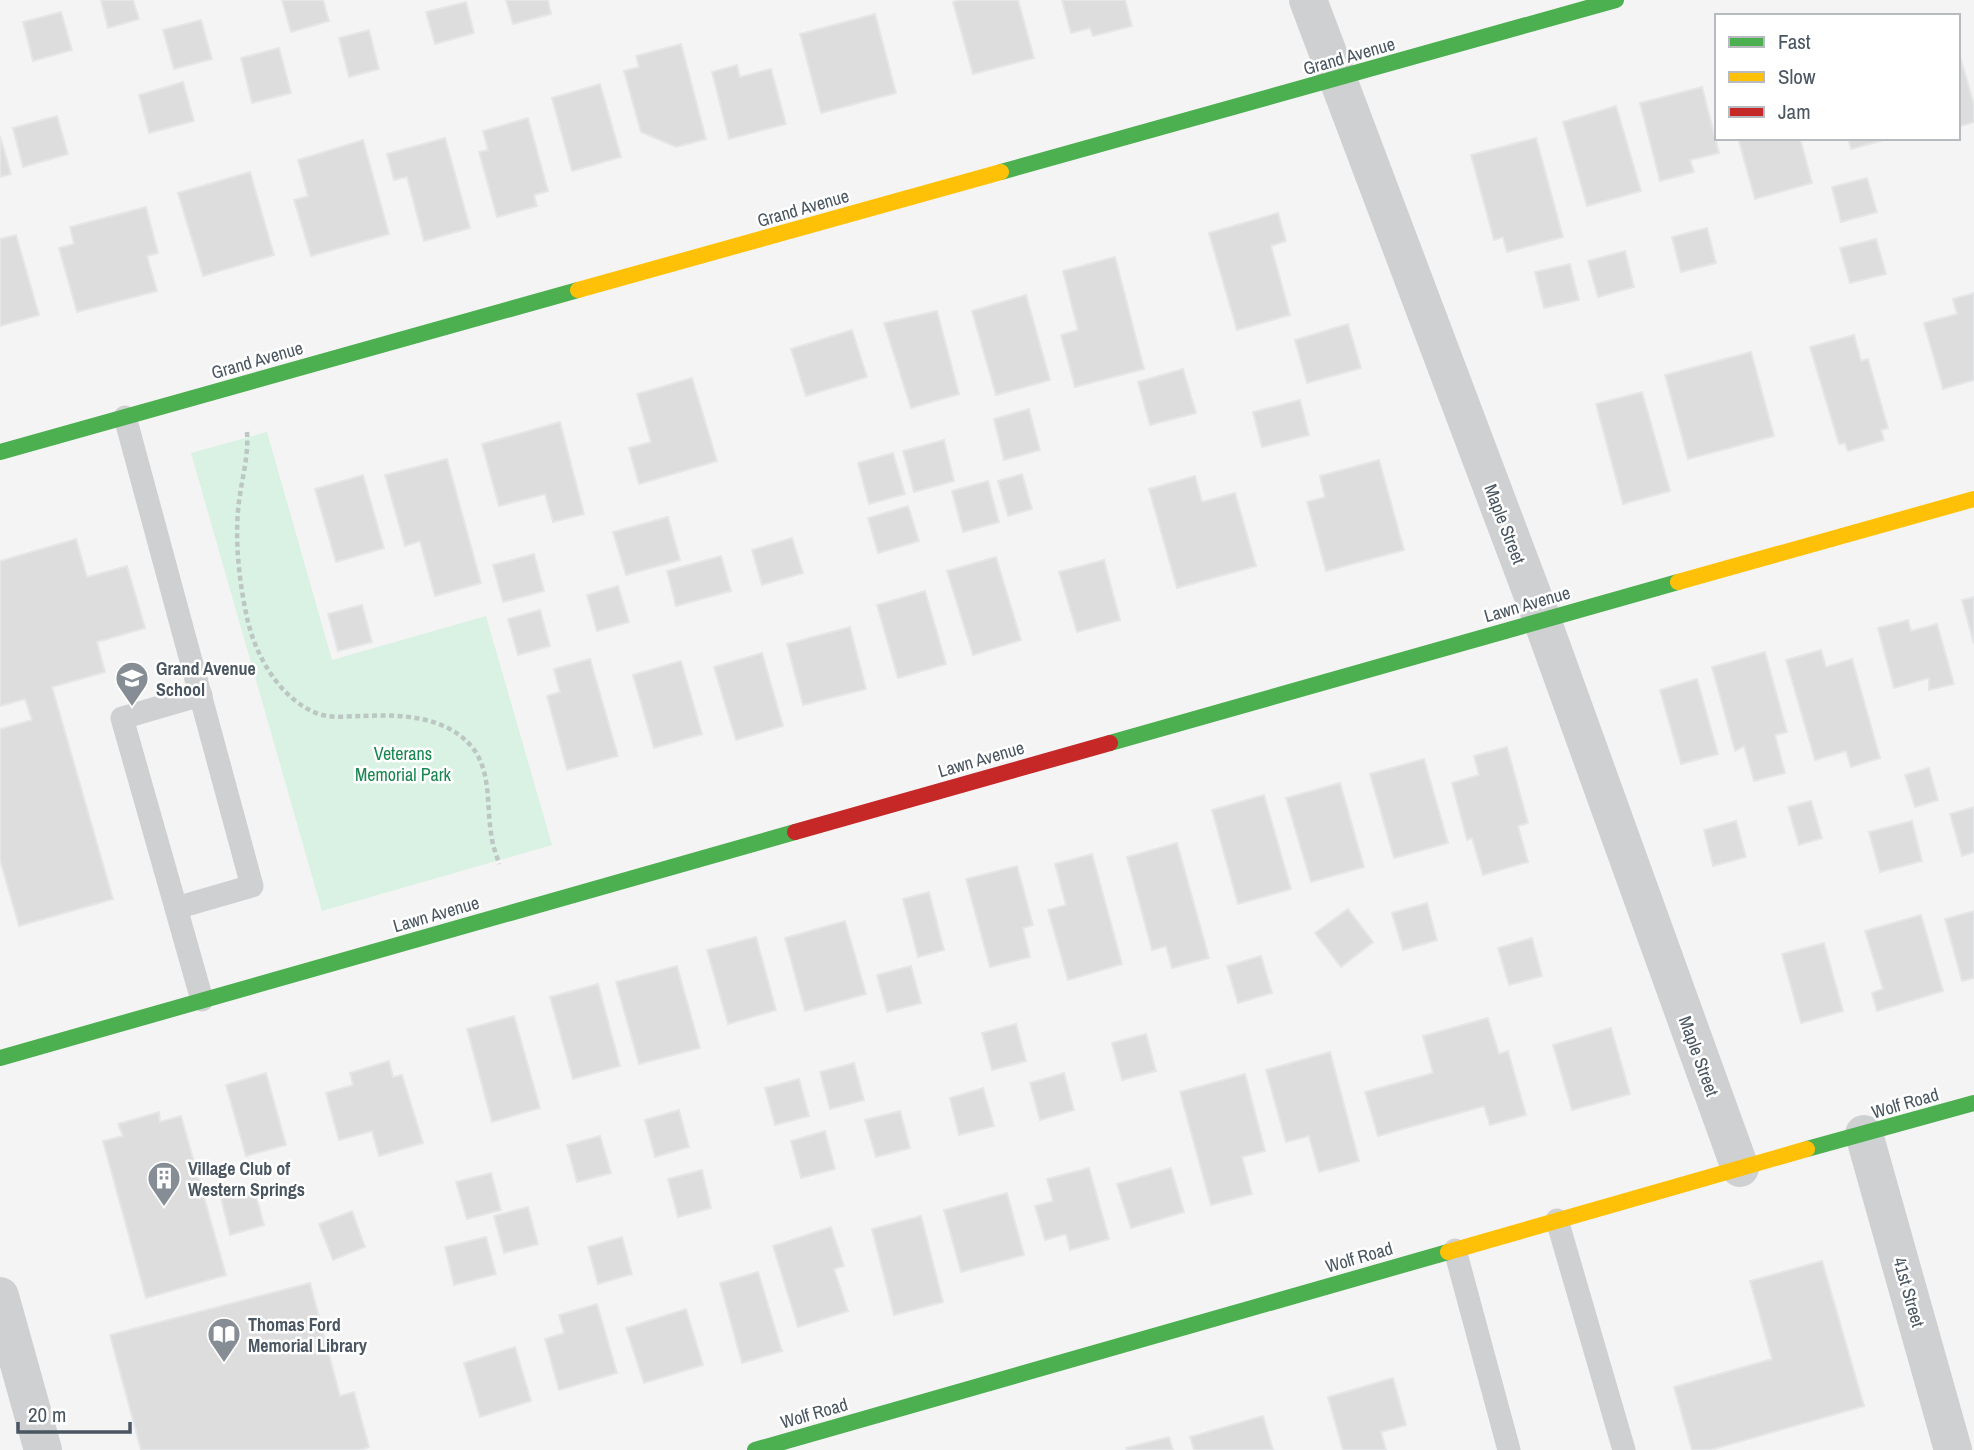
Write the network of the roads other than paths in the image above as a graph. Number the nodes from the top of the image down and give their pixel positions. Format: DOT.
graph roads {
  1 [pos="1308,0"];
  2 [pos="1616,0"];
  3 [pos="1337,79"];
  4 [pos="125,417"];
  5 [pos="0,452"];
  6 [pos="1974,499"];
  7 [pos="1542,620"];
  8 [pos="201,695"];
  9 [pos="176,908"];
  10 [pos="202,1000"];
  11 [pos="0,1058"];
  12 [pos="1974,1103"];
  13 [pos="1864,1134"];
  14 [pos="1740,1168"];
  15 [pos="1557,1220"];
  16 [pos="1455,1250"];
  17 [pos="0,1296"];
  18 [pos="43,1450"];
  19 [pos="758,1450"];
  20 [pos="1509,1450"];
  21 [pos="1624,1450"];
  22 [pos="1953,1450"];
  1 -- 3 [label="street, Maple Street"];
  2 -- 3 [label="street, Grand Avenue"];
  3 -- 4 [label="street, Grand Avenue"];
  3 -- 7 [label="street, Maple Street"];
  4 -- 5 [label="street, Grand Avenue"];
  4 -- 8 [label="lane"];
  6 -- 7 [label="street, Lawn Avenue"];
  7 -- 10 [label="street, Lawn Avenue"];
  7 -- 14 [label="street, Maple Street"];
  8 -- 9 [label="lane"];
  8 -- 9 [label="lane"];
  9 -- 10 [label="lane"];
  10 -- 11 [label="street, Lawn Avenue"];
  12 -- 13 [label="street, Wolf Road"];
  13 -- 14 [label="street, Wolf Road"];
  13 -- 22 [label="street, 41st Street"];
  14 -- 15 [label="street, Wolf Road"];
  15 -- 16 [label="street, Wolf Road"];
  15 -- 21 [label="lane"];
  16 -- 19 [label="street, Wolf Road"];
  16 -- 20 [label="lane"];
  17 -- 18 [label="street"];
}
